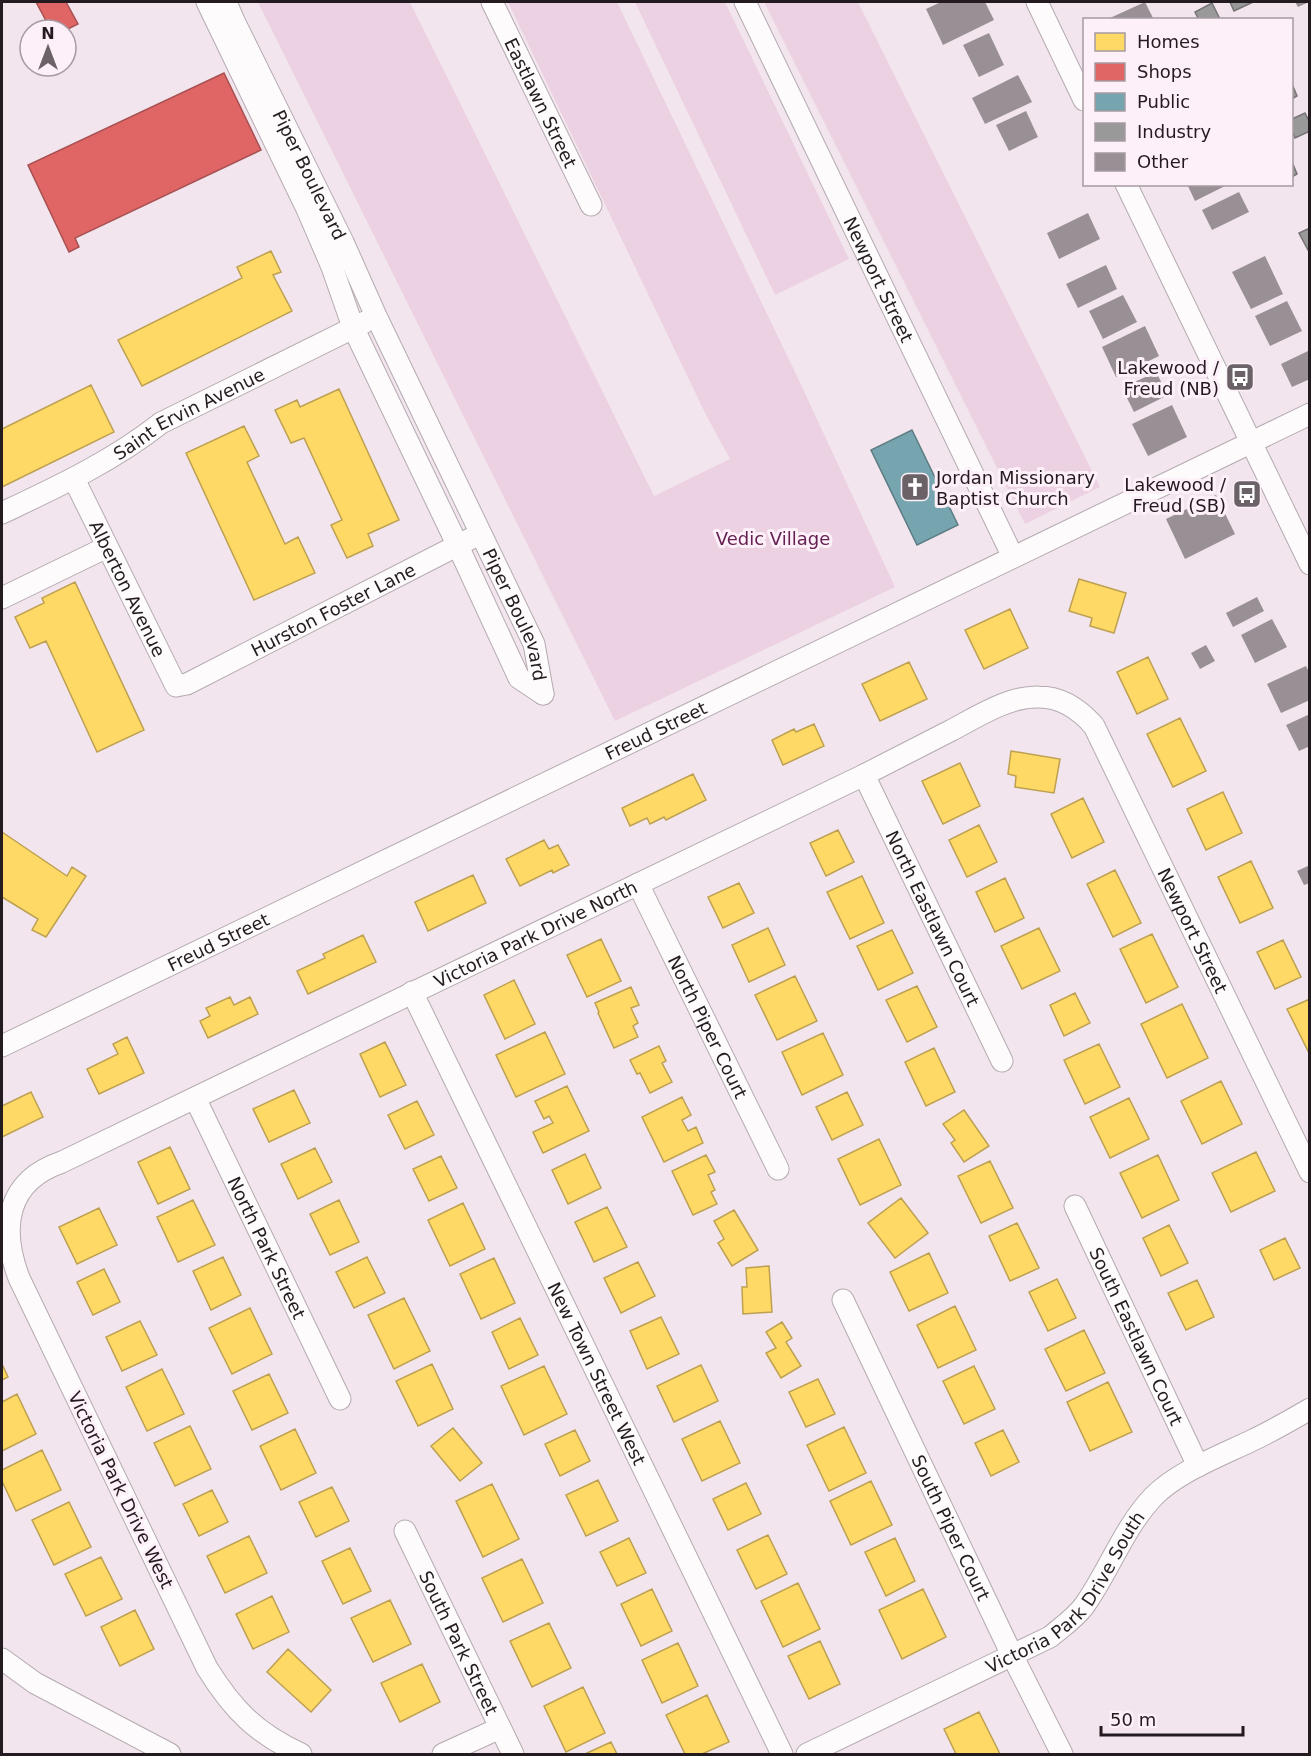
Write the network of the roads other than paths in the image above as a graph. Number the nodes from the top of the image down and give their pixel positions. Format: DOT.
graph roads {
  1 [pos="207,2"];
  2 [pos="226,2"];
  3 [pos="492,2"];
  4 [pos="745,2"];
  5 [pos="1037,2"];
  6 [pos="1083,98"];
  7 [pos="1127,186"];
  8 [pos="591,205"];
  9 [pos="376,316"];
  10 [pos="353,327"];
  11 [pos="1310,414"];
  12 [pos="1250,442"];
  13 [pos="74,479"];
  14 [pos="2,513"];
  15 [pos="480,535"];
  16 [pos="458,544"];
  17 [pos="107,547"];
  18 [pos="1012,557"];
  19 [pos="1310,564"];
  20 [pos="2,598"];
  21 [pos="187,684"];
  22 [pos="1061,702"];
  23 [pos="864,775"];
  24 [pos="639,884"];
  25 [pos="412,992"];
  26 [pos="2,1046"];
  27 [pos="1002,1061"];
  28 [pos="195,1098"];
  29 [pos="778,1169"];
  30 [pos="1310,1172"];
  31 [pos="17,1192"];
  32 [pos="1075,1206"];
  33 [pos="843,1300"];
  34 [pos="340,1399"];
  35 [pos="1310,1409"];
  36 [pos="1198,1466"];
  37 [pos="405,1531"];
  38 [pos="1012,1655"];
  39 [pos="2,1659"];
  40 [pos="500,1728"];
  41 [pos="170,1755"];
  42 [pos="301,1755"];
  43 [pos="443,1755"];
  44 [pos="513,1755"];
  45 [pos="782,1755"];
  46 [pos="807,1755"];
  47 [pos="1062,1755"];
  1 -- 10 [label="street, Piper Boulevard"];
  2 -- 9 [label="street, Piper Boulevard"];
  3 -- 8 [label="street, Eastlawn Street"];
  4 -- 18 [label="street, Newport Street"];
  5 -- 6 [label="street"];
  7 -- 12 [label="street"];
  9 -- 10 [label="street, Saint Ervin Avenue"];
  9 -- 15 [label="street, Piper Boulevard"];
  10 -- 13 [label="street, Saint Ervin Avenue"];
  10 -- 16 [label="street, Piper Boulevard"];
  11 -- 12 [label="street, Freud Street"];
  12 -- 18 [label="street, Freud Street"];
  12 -- 19 [label="street"];
  13 -- 14 [label="street, Saint Ervin Avenue"];
  13 -- 17 [label="street, Alberton Avenue"];
  15 -- 16 [label="street, Hurston Foster Lane"];
  15 -- 16 [label="street, Piper Boulevard"];
  16 -- 21 [label="street, Hurston Foster Lane"];
  17 -- 20 [label="street"];
  17 -- 21 [label="street, Alberton Avenue"];
  18 -- 26 [label="street, Freud Street"];
  22 -- 23 [label="street, Victoria Park Drive North"];
  22 -- 30 [label="street, Newport Street"];
  23 -- 24 [label="street, Victoria Park Drive North"];
  23 -- 27 [label="street, North Eastlawn Court"];
  24 -- 25 [label="street, Victoria Park Drive North"];
  24 -- 29 [label="street, North Piper Court"];
  25 -- 28 [label="street, Victoria Park Drive North"];
  25 -- 45 [label="street, New Town Street West"];
  28 -- 31 [label="street, Victoria Park Drive North"];
  28 -- 34 [label="street, North Park Street"];
  31 -- 42 [label="street, Victoria Park Drive West"];
  32 -- 36 [label="street, South Eastlawn Court"];
  33 -- 38 [label="street, South Piper Court"];
  35 -- 36 [label="street, Victoria Park Drive South"];
  36 -- 38 [label="street, Victoria Park Drive South"];
  37 -- 40 [label="street, South Park Street"];
  38 -- 46 [label="street, Victoria Park Drive South"];
  38 -- 47 [label="street, South Piper Court"];
  39 -- 41 [label="street"];
  40 -- 43 [label="street"];
  40 -- 44 [label="street, South Park Street"];
}
